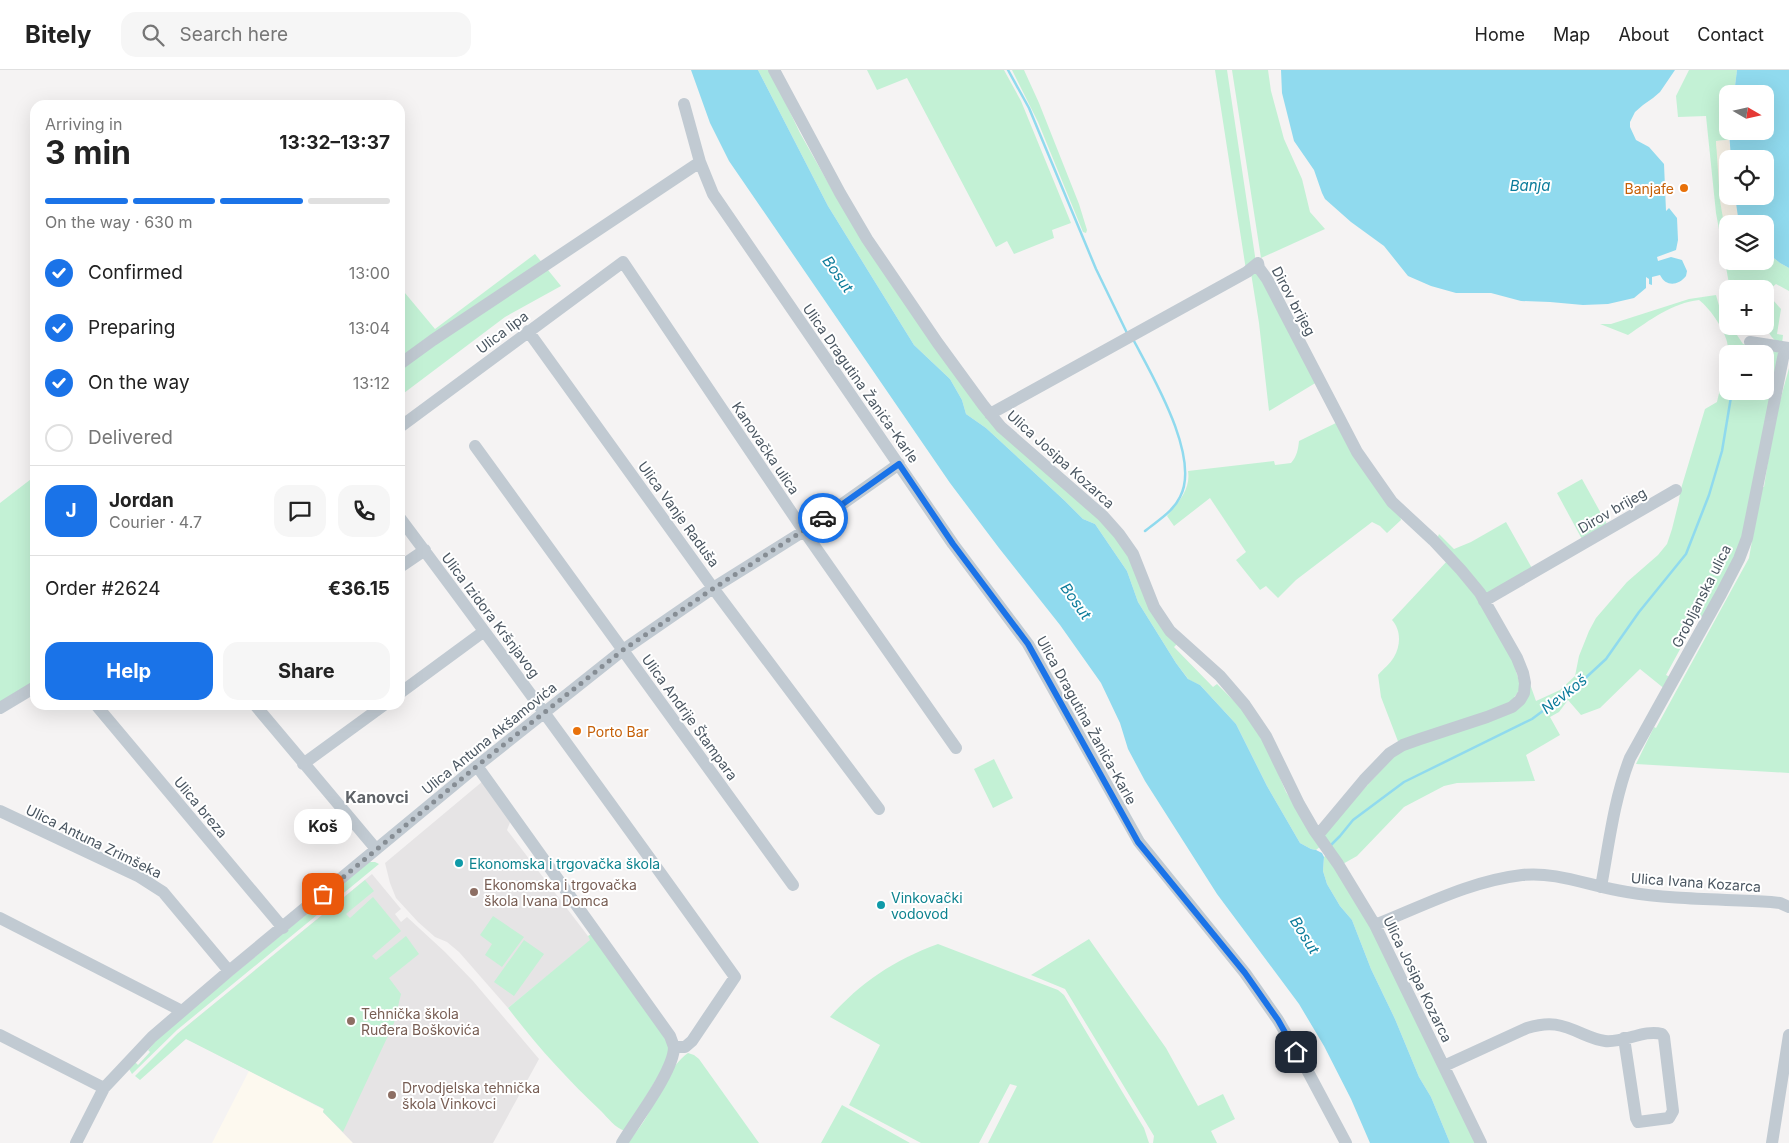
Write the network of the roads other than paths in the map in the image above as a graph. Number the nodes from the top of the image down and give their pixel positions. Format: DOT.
graph roads {
  1 [pos="774,70"];
  2 [pos="684,104"];
  3 [pos="700,162"];
  4 [pos="623,262"];
  5 [pos="528,330"];
  6 [pos="1750,342"];
  7 [pos="1787,348"];
  8 [pos="405,360"];
  9 [pos="990,414"];
  10 [pos="405,423"];
  11 [pos="475,446"];
  12 [pos="899,464"];
  13 [pos="1676,490"];
  14 [pos="405,525"];
  15 [pos="804,532"];
  16 [pos="424,550"];
  17 [pos="405,563"];
  18 [pos="714,588"];
  19 [pos="1484,601"];
  20 [pos="483,632"];
  21 [pos="623,650"];
  22 [pos="405,689"];
  23 [pos="30,691"];
  24 [pos="0,708"];
  25 [pos="100,710"];
  26 [pos="259,710"];
  27 [pos="377,710"];
  28 [pos="545,712"];
  29 [pos="956,748"];
  30 [pos="304,764"];
  31 [pos="477,766"];
  32 [pos="879,809"];
  33 [pos="0,811"];
  34 [pos="1320,838"];
  35 [pos="376,849"];
  36 [pos="793,885"];
  37 [pos="1601,886"];
  38 [pos="1789,907"];
  39 [pos="0,918"];
  40 [pos="1375,925"];
  41 [pos="283,928"];
  42 [pos="229,971"];
  43 [pos="182,1011"];
  44 [pos="0,1035"];
  45 [pos="1789,1035"];
  46 [pos="1624,1038"];
  47 [pos="679,1047"];
  48 [pos="1444,1066"];
  49 [pos="104,1088"];
  50 [pos="76,1143"];
  51 [pos="622,1143"];
  52 [pos="1346,1143"];
  53 [pos="1481,1143"];
  54 [pos="1772,1143"];
  1 -- 9 [label="street, Ulica Josipa Kozarca"];
  2 -- 3 [label="street, Ulica Dragutina Žanića-Karle"];
  3 -- 8 [label="street"];
  3 -- 12 [label="street, Ulica Dragutina Žanića-Karle"];
  4 -- 5 [label="street, Ulica lipa"];
  4 -- 15 [label="street, Kanovačka ulica"];
  5 -- 10 [label="street, Ulica lipa"];
  5 -- 18 [label="street, Ulica Vanje Raduša"];
  6 -- 7 [label="street, Grobljanska ulica"];
  7 -- 37 [label="street, Grobljanska ulica"];
  9 -- 19 [label="street, Dirov brijeg"];
  9 -- 34 [label="street, Ulica Josipa Kozarca"];
  11 -- 21 [label="street, Ulica Andrije Štampara"];
  12 -- 15 [label="street, Ulica Antuna Akšamovića"];
  12 -- 52 [label="street, Ulica Dragutina Žanića-Karle"];
  13 -- 19 [label="street, Dirov brijeg"];
  14 -- 16 [label="street, Ulica Izidora Kršnjavog"];
  15 -- 18 [label="street, Ulica Antuna Akšamovića"];
  15 -- 29 [label="street, Kanovačka ulica"];
  16 -- 17 [label="street"];
  16 -- 20 [label="street, Ulica Izidora Kršnjavog"];
  18 -- 21 [label="street, Ulica Antuna Akšamovića"];
  18 -- 32 [label="street, Ulica Vanje Raduša"];
  19 -- 34 [label="street, Dirov brijeg"];
  20 -- 22 [label="street"];
  20 -- 28 [label="street, Ulica Izidora Kršnjavog"];
  21 -- 28 [label="street, Ulica Antuna Akšamovića"];
  21 -- 36 [label="street, Ulica Andrije Štampara"];
  23 -- 24 [label="street"];
  25 -- 41 [label="street, Ulica breza"];
  26 -- 30 [label="street"];
  27 -- 30 [label="street"];
  28 -- 31 [label="street, Ulica Antuna Akšamovića"];
  28 -- 47 [label="street, Ulica Izidora Kršnjavog"];
  30 -- 35 [label="street"];
  31 -- 35 [label="street, Ulica Antuna Akšamovića"];
  31 -- 47 [label="street"];
  33 -- 42 [label="street, Ulica Antuna Zrimšeka"];
  34 -- 40 [label="street, Ulica Josipa Kozarca"];
  35 -- 41 [label="street, Ulica Antuna Akšamovića"];
  37 -- 38 [label="street, Ulica Ivana Kozarca"];
  37 -- 40 [label="street, Ulica Ivana Kozarca"];
  39 -- 43 [label="street"];
  40 -- 48 [label="street, Ulica Josipa Kozarca"];
  41 -- 42 [label="street, Ulica Antuna Akšamovića"];
  42 -- 43 [label="street, Ulica Antuna Akšamovića"];
  43 -- 49 [label="street, Ulica Antuna Akšamovića"];
  44 -- 49 [label="street"];
  45 -- 54 [label="street"];
  46 -- 46 [label="street"];
  46 -- 48 [label="street"];
  47 -- 51 [label="street"];
  48 -- 53 [label="street, Ulica Josipa Kozarca"];
  49 -- 50 [label="street, Ulica Antuna Akšamovića"];
}
